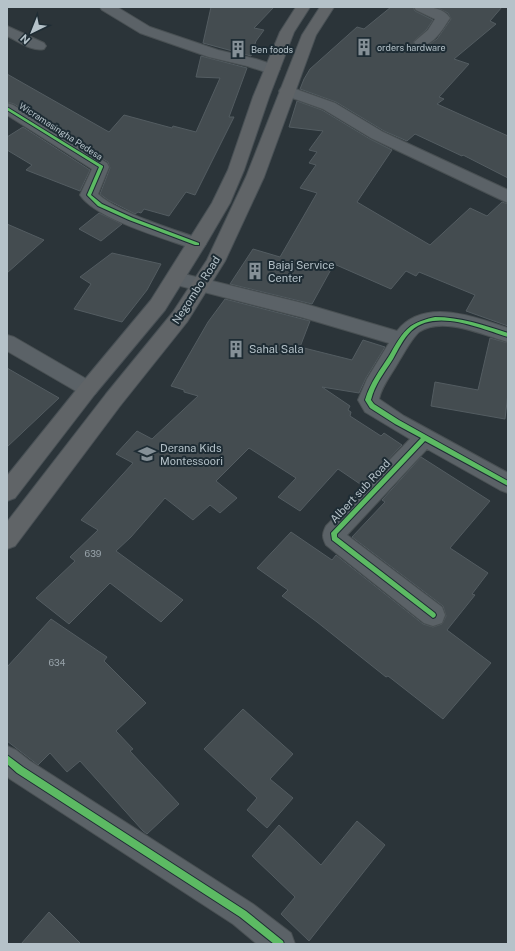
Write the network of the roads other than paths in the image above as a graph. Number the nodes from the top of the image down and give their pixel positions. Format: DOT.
graph roads {
  1 [pos="107,7"];
  2 [pos="302,7"];
  3 [pos="327,7"];
  4 [pos="421,7"];
  5 [pos="7,30"];
  6 [pos="421,42"];
  7 [pos="39,46"];
  8 [pos="272,69"];
  9 [pos="287,91"];
  10 [pos="7,108"];
  11 [pos="508,197"];
  12 [pos="197,244"];
  13 [pos="176,278"];
  14 [pos="201,284"];
  15 [pos="508,335"];
  16 [pos="403,340"];
  17 [pos="7,342"];
  18 [pos="88,389"];
  19 [pos="425,437"];
  20 [pos="508,484"];
  21 [pos="7,492"];
  22 [pos="7,539"];
  23 [pos="433,615"];
  24 [pos="7,759"];
  25 [pos="280,944"];
  1 -- 8 [label="street"];
  2 -- 8 [label="highway"];
  3 -- 9 [label="highway, Negombo Road"];
  4 -- 6 [label="street"];
  5 -- 7 [label="street"];
  8 -- 12 [label="highway"];
  9 -- 11 [label="street"];
  9 -- 14 [label="highway, Negombo Road"];
  10 -- 12 [label="street, Wicramasingha Pedesa"];
  12 -- 13 [label="highway"];
  13 -- 14 [label="street"];
  13 -- 18 [label="highway"];
  14 -- 16 [label="street"];
  14 -- 22 [label="highway, Negombo Road"];
  15 -- 16 [label="street"];
  16 -- 19 [label="street"];
  17 -- 18 [label="street"];
  18 -- 21 [label="highway"];
  19 -- 20 [label="street"];
  19 -- 23 [label="street, Albert sub Road"];
  24 -- 25 [label="street"];
}
